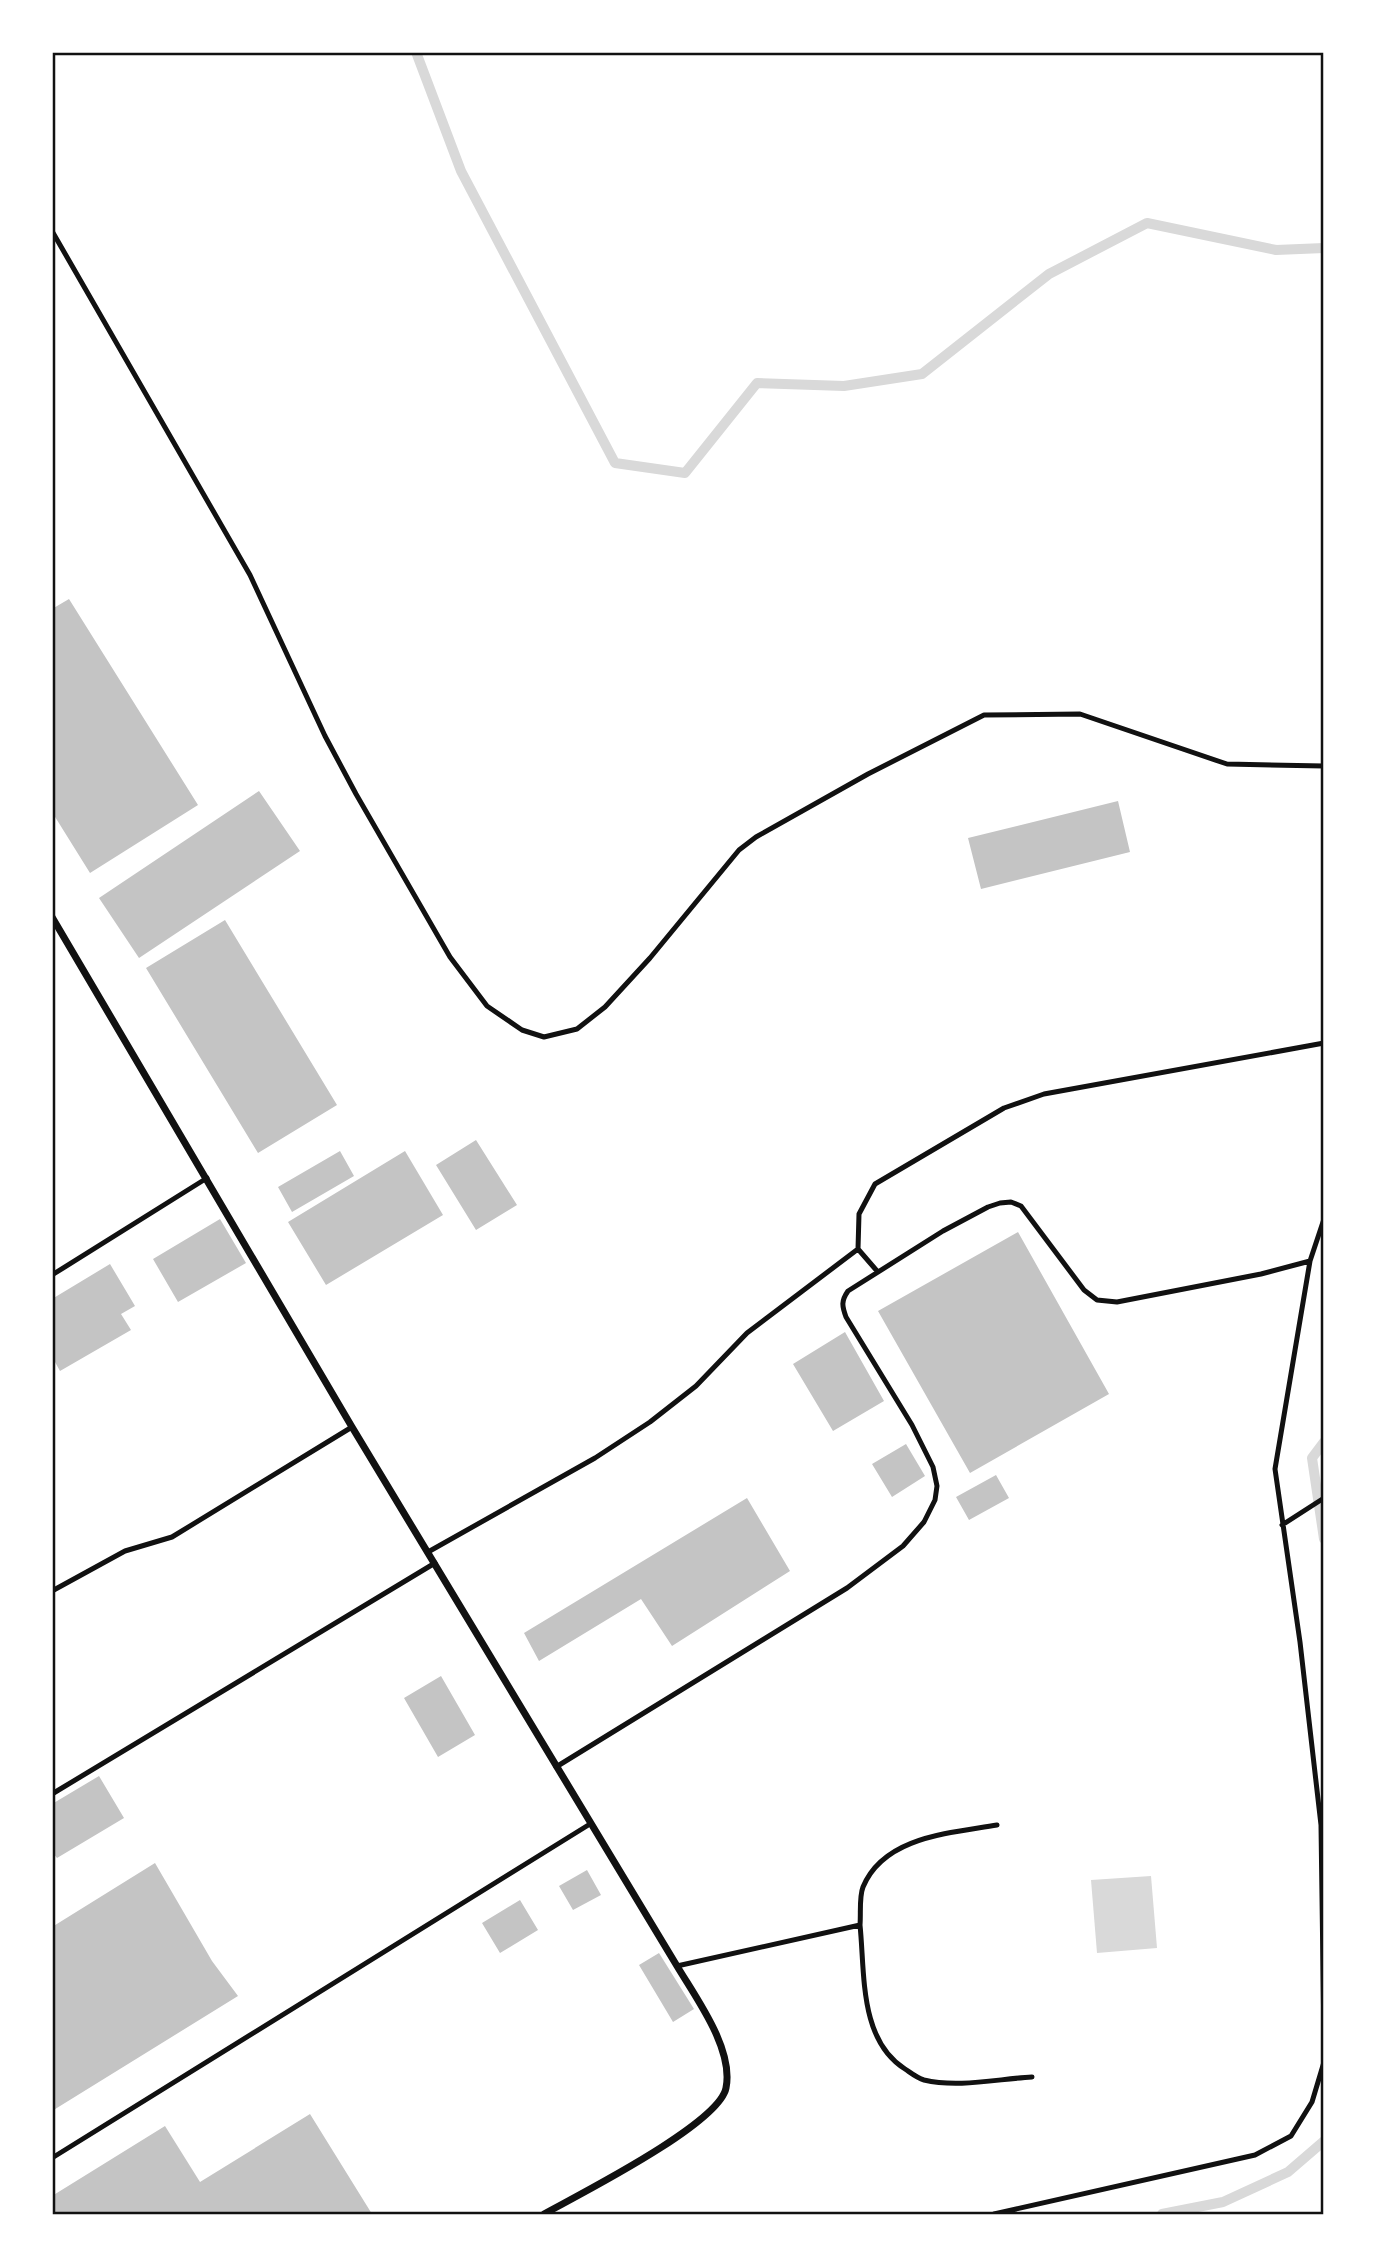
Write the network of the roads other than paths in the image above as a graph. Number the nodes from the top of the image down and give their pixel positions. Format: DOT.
graph roads {
  1 [pos="52,231"];
  2 [pos="1324,766"];
  3 [pos="53,920"];
  4 [pos="1324,1043"];
  5 [pos="207,1178"];
  6 [pos="1324,1219"];
  7 [pos="858,1250"];
  8 [pos="1311,1261"];
  9 [pos="877,1271"];
  10 [pos="52,1275"];
  11 [pos="352,1427"];
  12 [pos="1324,1498"];
  13 [pos="1282,1525"];
  14 [pos="428,1552"];
  15 [pos="435,1563"];
  16 [pos="52,1591"];
  17 [pos="556,1767"];
  18 [pos="52,1794"];
  19 [pos="590,1824"];
  20 [pos="997,1825"];
  21 [pos="860,1925"];
  22 [pos="677,1966"];
  23 [pos="1324,2041"];
  24 [pos="1324,2062"];
  25 [pos="1032,2077"];
  26 [pos="52,2158"];
  27 [pos="544,2214"];
  28 [pos="994,2214"];
  1 -- 2 [label="lane"];
  3 -- 5 [label="street"];
  4 -- 7 [label="lane"];
  5 -- 10 [label="lane"];
  5 -- 11 [label="street"];
  6 -- 8 [label="lane"];
  7 -- 9 [label="lane"];
  7 -- 14 [label="lane"];
  8 -- 9 [label="lane"];
  8 -- 13 [label="lane"];
  9 -- 17 [label="lane"];
  11 -- 14 [label="street"];
  11 -- 16 [label="lane"];
  12 -- 13 [label="lane"];
  13 -- 23 [label="lane"];
  14 -- 15 [label="street"];
  15 -- 17 [label="street"];
  15 -- 18 [label="lane"];
  17 -- 19 [label="street"];
  19 -- 22 [label="street"];
  19 -- 26 [label="lane"];
  20 -- 21 [label="lane"];
  21 -- 22 [label="lane"];
  21 -- 25 [label="lane"];
  22 -- 27 [label="street"];
  24 -- 28 [label="lane"];
}
